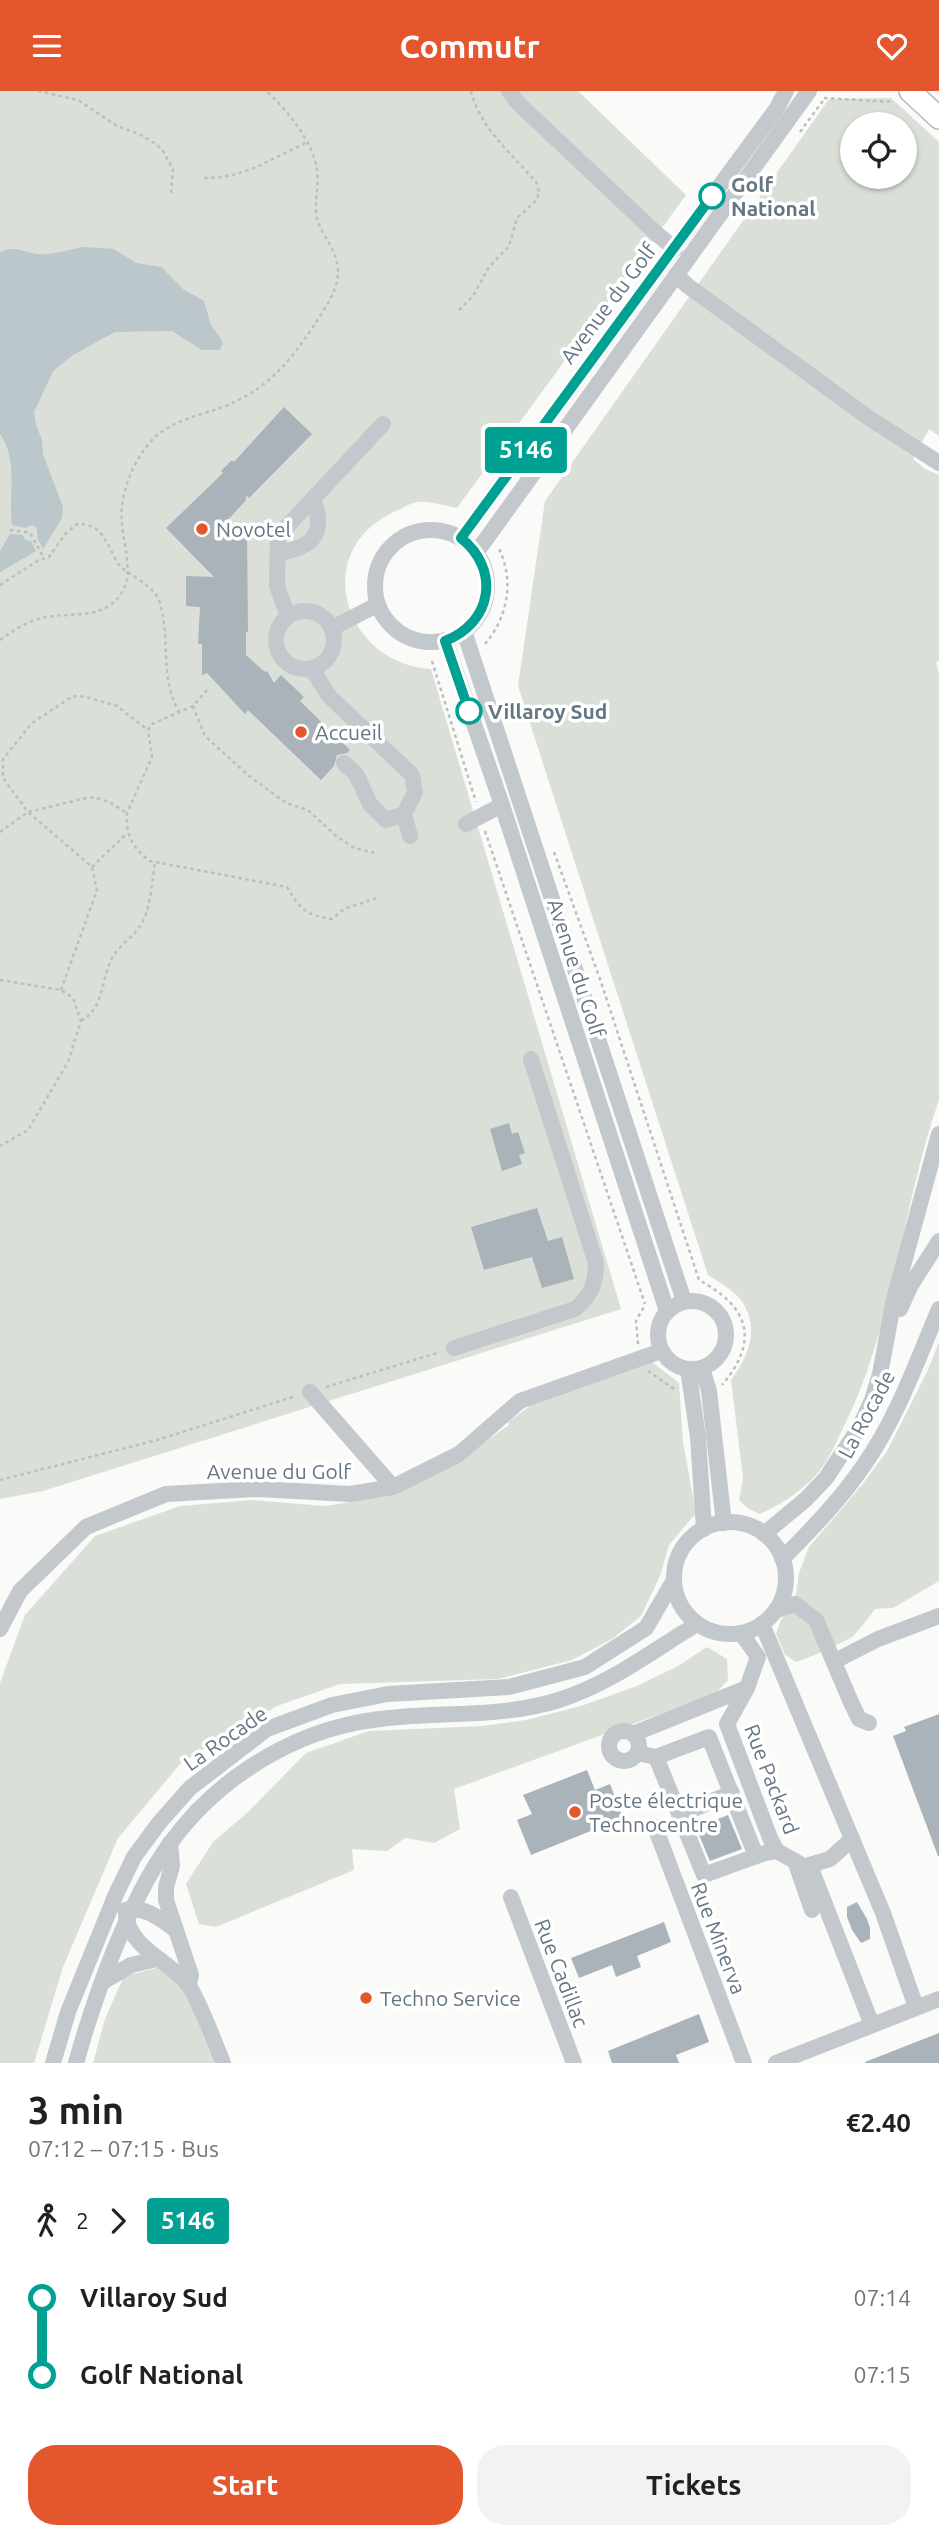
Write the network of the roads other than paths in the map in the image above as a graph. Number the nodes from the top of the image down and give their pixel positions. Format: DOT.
graph roads {
  1 [pos="509,91"];
  2 [pos="786,91"];
  3 [pos="815,94"];
  4 [pos="904,96"];
  5 [pos="939,118"];
  6 [pos="675,249"];
  7 [pos="676,275"];
  8 [pos="383,424"];
  9 [pos="939,463"];
  10 [pos="313,499"];
  11 [pos="461,538"];
  12 [pos="278,553"];
  13 [pos="476,553"];
  14 [pos="377,605"];
  15 [pos="288,616"];
  16 [pos="332,628"];
  17 [pos="464,631"];
  18 [pos="445,641"];
  19 [pos="312,669"];
  20 [pos="344,763"];
  21 [pos="502,804"];
  22 [pos="404,814"];
  23 [pos="473,820"];
  24 [pos="410,836"];
  25 [pos="531,1059"];
  26 [pos="939,1134"];
  27 [pos="939,1241"];
  28 [pos="684,1301"];
  29 [pos="939,1308"];
  30 [pos="667,1311"];
  31 [pos="454,1348"];
  32 [pos="661,1351"];
  33 [pos="695,1369"];
  34 [pos="880,1374"];
  35 [pos="310,1392"];
  36 [pos="393,1487"];
  37 [pos="723,1523"];
  38 [pos="704,1529"];
  39 [pos="764,1534"];
  40 [pos="782,1559"];
  41 [pos="674,1580"];
  42 [pos="776,1611"];
  43 [pos="939,1616"];
  44 [pos="698,1624"];
  45 [pos="762,1624"];
  46 [pos="0,1629"];
  47 [pos="741,1633"];
  48 [pos="758,1657"];
  49 [pos="835,1661"];
  50 [pos="776,1684"];
  51 [pos="747,1688"];
  52 [pos="869,1723"];
  53 [pos="634,1734"];
  54 [pos="637,1753"];
  55 [pos="656,1758"];
  56 [pos="732,1793"];
  57 [pos="679,1815"];
  58 [pos="655,1827"];
  59 [pos="852,1839"];
  60 [pos="170,1843"];
  61 [pos="777,1851"];
  62 [pos="756,1856"];
  63 [pos="801,1863"];
  64 [pos="511,1897"];
  65 [pos="812,1910"];
  66 [pos="124,1911"];
  67 [pos="173,1927"];
  68 [pos="157,1959"];
  69 [pos="104,1981"];
  70 [pos="189,1985"];
  71 [pos="939,1999"];
  72 [pos="916,2007"];
  73 [pos="872,2025"];
  74 [pos="53,2063"];
  75 [pos="76,2063"];
  76 [pos="223,2063"];
  77 [pos="574,2063"];
  78 [pos="744,2063"];
  79 [pos="776,2063"];
  1 -- 6 [label="street"];
  2 -- 6 [label="street, Avenue du Golf"];
  3 -- 7 [label="street, Avenue du Golf"];
  4 -- 5 [label="main road"];
  6 -- 11 [label="street, Avenue du Golf"];
  7 -- 9 [label="street"];
  7 -- 13 [label="street, Avenue du Golf"];
  8 -- 10 [label="street"];
  10 -- 12 [label="street"];
  10 -- 12 [label="street"];
  11 -- 13 [label="street"];
  11 -- 14 [label="street"];
  12 -- 15 [label="street"];
  13 -- 17 [label="street"];
  14 -- 16 [label="street"];
  14 -- 18 [label="street"];
  15 -- 16 [label="street"];
  15 -- 19 [label="street"];
  16 -- 19 [label="street"];
  17 -- 18 [label="street"];
  17 -- 28 [label="street, Avenue du Golf"];
  18 -- 21 [label="street, Avenue du Golf"];
  19 -- 22 [label="street"];
  20 -- 22 [label="street"];
  21 -- 23 [label="street"];
  21 -- 30 [label="street, Avenue du Golf"];
  22 -- 24 [label="street"];
  25 -- 31 [label="street"];
  26 -- 34 [label="street, La Rocade"];
  27 -- 34 [label="street, La Rocade"];
  28 -- 30 [label="street"];
  28 -- 33 [label="street"];
  29 -- 40 [label="street, La Rocade"];
  30 -- 32 [label="street"];
  32 -- 33 [label="street"];
  32 -- 36 [label="street, Avenue du Golf"];
  33 -- 37 [label="street"];
  33 -- 38 [label="street"];
  34 -- 39 [label="street, La Rocade"];
  35 -- 36 [label="street"];
  36 -- 46 [label="street, Avenue du Golf"];
  37 -- 38 [label="street"];
  37 -- 39 [label="street"];
  38 -- 41 [label="street"];
  39 -- 40 [label="street"];
  40 -- 42 [label="street"];
  41 -- 44 [label="street"];
  41 -- 66 [label="street, La Rocade"];
  42 -- 45 [label="street"];
  42 -- 49 [label="street"];
  43 -- 49 [label="street"];
  44 -- 47 [label="street"];
  44 -- 60 [label="street, La Rocade"];
  45 -- 47 [label="street"];
  45 -- 59 [label="street"];
  47 -- 48 [label="street"];
  48 -- 50 [label="street"];
  48 -- 51 [label="street, Rue Packard"];
  49 -- 52 [label="street"];
  51 -- 53 [label="street"];
  51 -- 61 [label="street, Rue Packard"];
  53 -- 54 [label="street"];
  53 -- 54 [label="street"];
  54 -- 55 [label="street"];
  55 -- 56 [label="street"];
  55 -- 57 [label="street"];
  56 -- 57 [label="street"];
  56 -- 62 [label="street"];
  57 -- 62 [label="street"];
  58 -- 78 [label="street, Rue Minerva"];
  59 -- 63 [label="street"];
  59 -- 72 [label="street"];
  60 -- 66 [label="street, La Rocade"];
  60 -- 67 [label="street"];
  61 -- 62 [label="street"];
  61 -- 63 [label="street, Rue Packard"];
  63 -- 65 [label="street"];
  63 -- 73 [label="street"];
  64 -- 77 [label="street, Rue Cadillac"];
  66 -- 67 [label="street"];
  66 -- 68 [label="street"];
  66 -- 69 [label="street, La Rocade"];
  66 -- 74 [label="street, La Rocade"];
  67 -- 70 [label="street"];
  68 -- 69 [label="street"];
  68 -- 70 [label="street"];
  69 -- 75 [label="street, La Rocade"];
  70 -- 76 [label="street"];
  71 -- 72 [label="street"];
  72 -- 73 [label="street"];
  73 -- 79 [label="street"];
}
